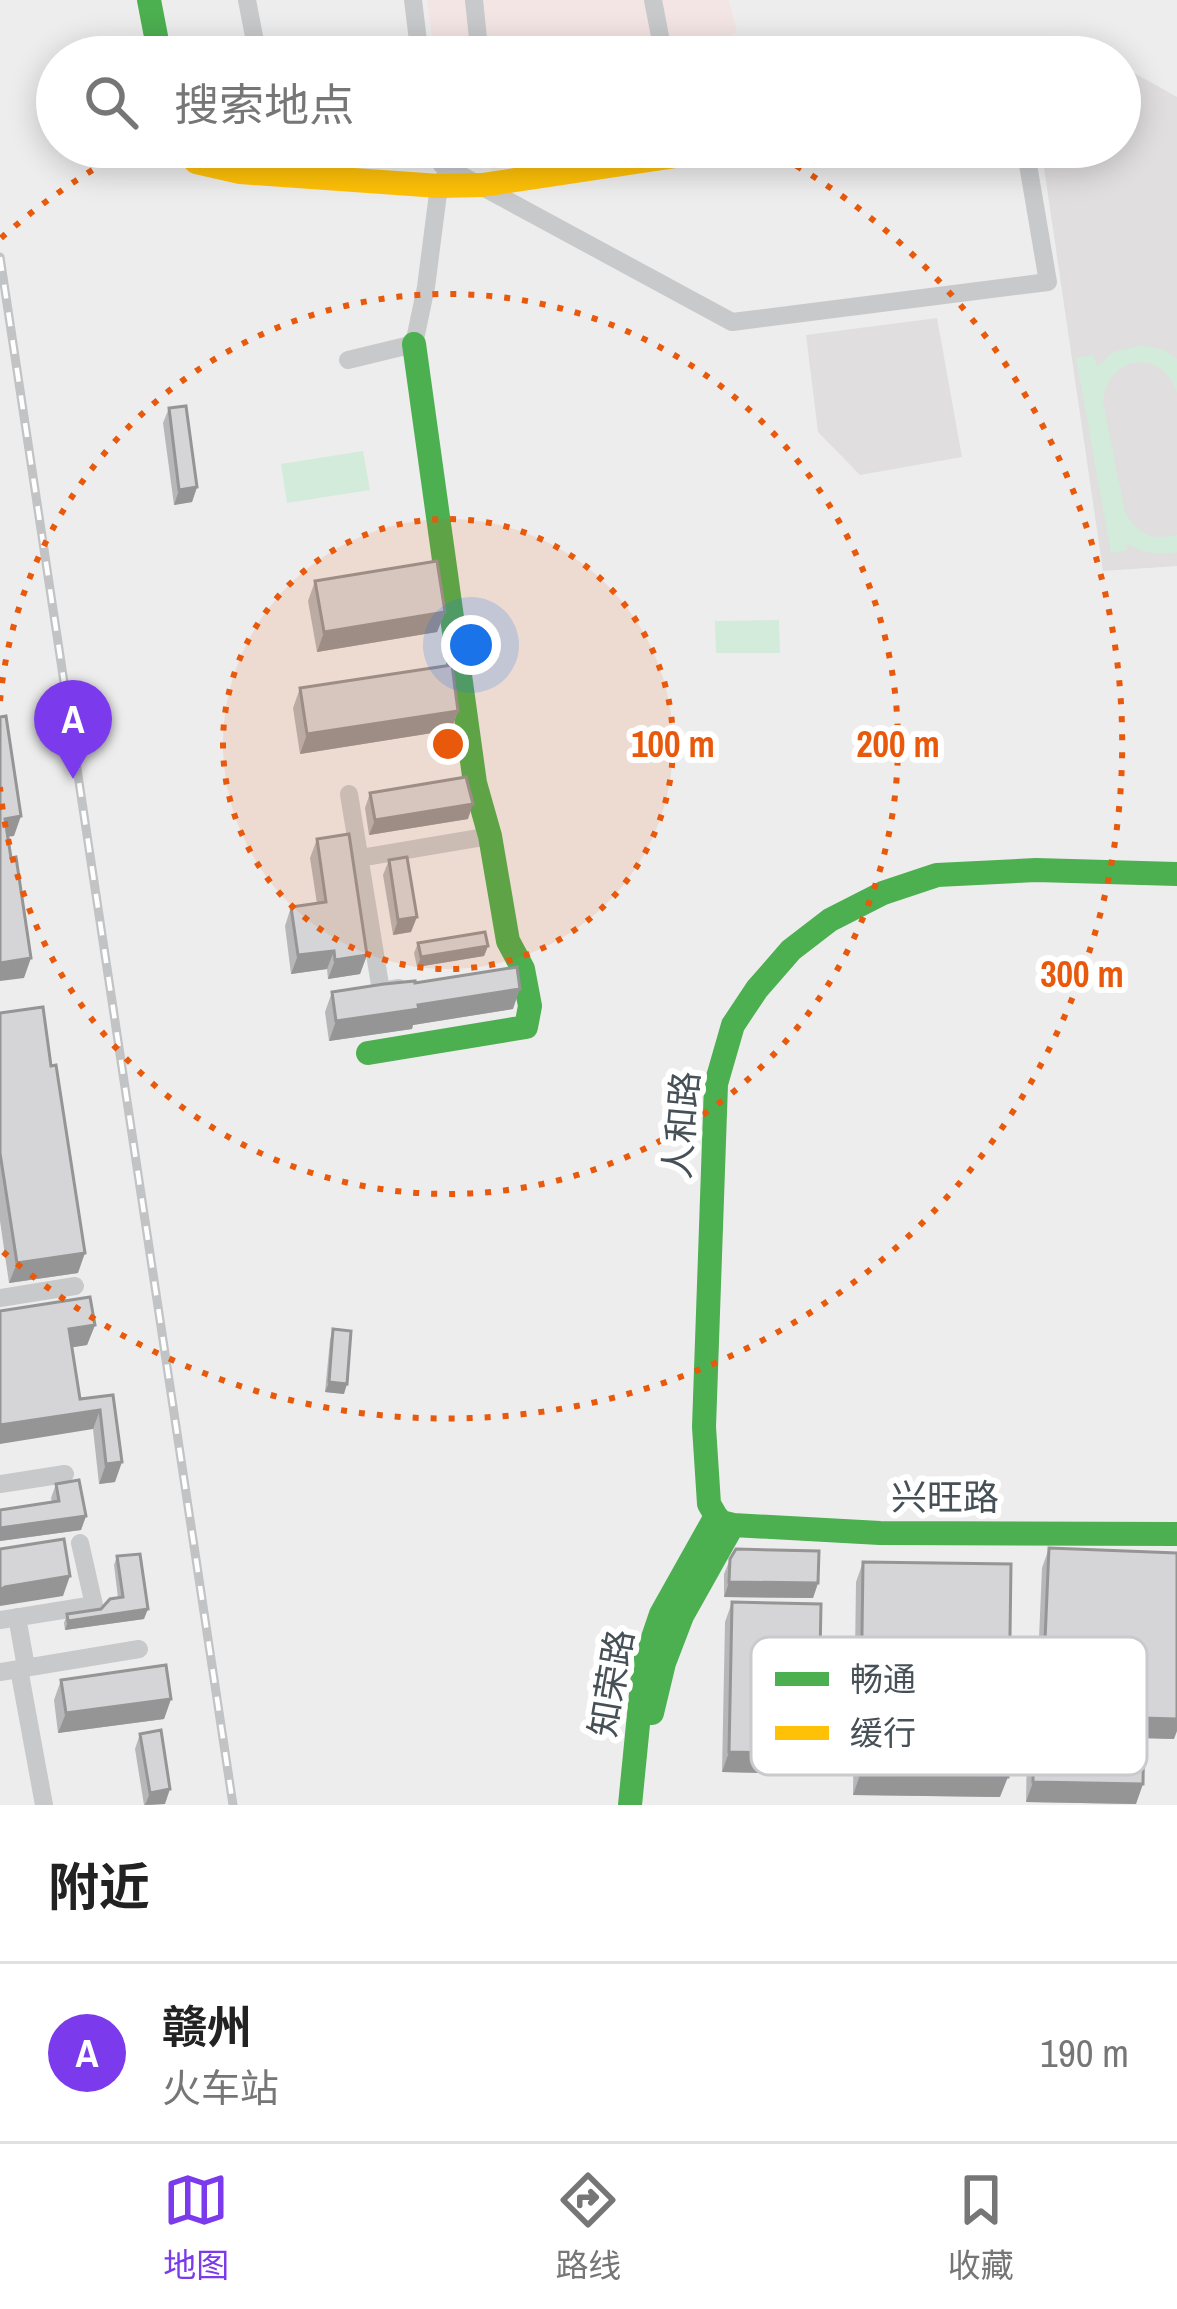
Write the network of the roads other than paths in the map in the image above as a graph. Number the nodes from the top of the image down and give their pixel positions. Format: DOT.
graph roads {
  1 [pos="149,0"];
  2 [pos="248,0"];
  3 [pos="413,0"];
  4 [pos="474,0"];
  5 [pos="653,0"];
  6 [pos="156,36"];
  7 [pos="254,36"];
  8 [pos="417,36"];
  9 [pos="478,36"];
  10 [pos="660,36"];
  11 [pos="222,168"];
  12 [pos="278,168"];
  13 [pos="442,168"];
  14 [pos="450,168"];
  15 [pos="592,168"];
  16 [pos="1029,168"];
  17 [pos="279,174"];
  18 [pos="444,177"];
  19 [pos="482,184"];
  20 [pos="414,344"];
  21 [pos="348,360"];
  22 [pos="349,794"];
  23 [pos="490,836"];
  24 [pos="360,857"];
  25 [pos="1177,874"];
  26 [pos="428,983"];
  27 [pos="368,1054"];
  28 [pos="75,1286"];
  29 [pos="0,1298"];
  30 [pos="65,1474"];
  31 [pos="0,1484"];
  32 [pos="724,1521"];
  33 [pos="1177,1534"];
  34 [pos="80,1543"];
  35 [pos="9,1619"];
  36 [pos="139,1649"];
  37 [pos="15,1669"];
  38 [pos="44,1805"];
  39 [pos="630,1805"];
  40 [pos="646,1805"];
  1 -- 6 [label="street"];
  2 -- 7 [label="street"];
  3 -- 8 [label="street"];
  4 -- 9 [label="street"];
  5 -- 10 [label="street"];
  11 -- 17 [label="street"];
  12 -- 17 [label="street"];
  13 -- 18 [label="street"];
  14 -- 18 [label="street"];
  15 -- 19 [label="street"];
  16 -- 19 [label="street"];
  17 -- 18 [label="street"];
  18 -- 19 [label="street"];
  18 -- 20 [label="street"];
  20 -- 21 [label="street"];
  20 -- 23 [label="street"];
  22 -- 24 [label="street"];
  23 -- 24 [label="street"];
  23 -- 27 [label="street"];
  24 -- 26 [label="street"];
  25 -- 32 [label="street, 人和路"];
  28 -- 29 [label="street"];
  30 -- 31 [label="street"];
  32 -- 33 [label="street, 兴旺路"];
  32 -- 39 [label="street, 知荣路"];
  32 -- 40 [label="street, 知荣路"];
  34 -- 35 [label="street"];
  35 -- 37 [label="street"];
  36 -- 37 [label="street"];
  37 -- 38 [label="street"];
}
